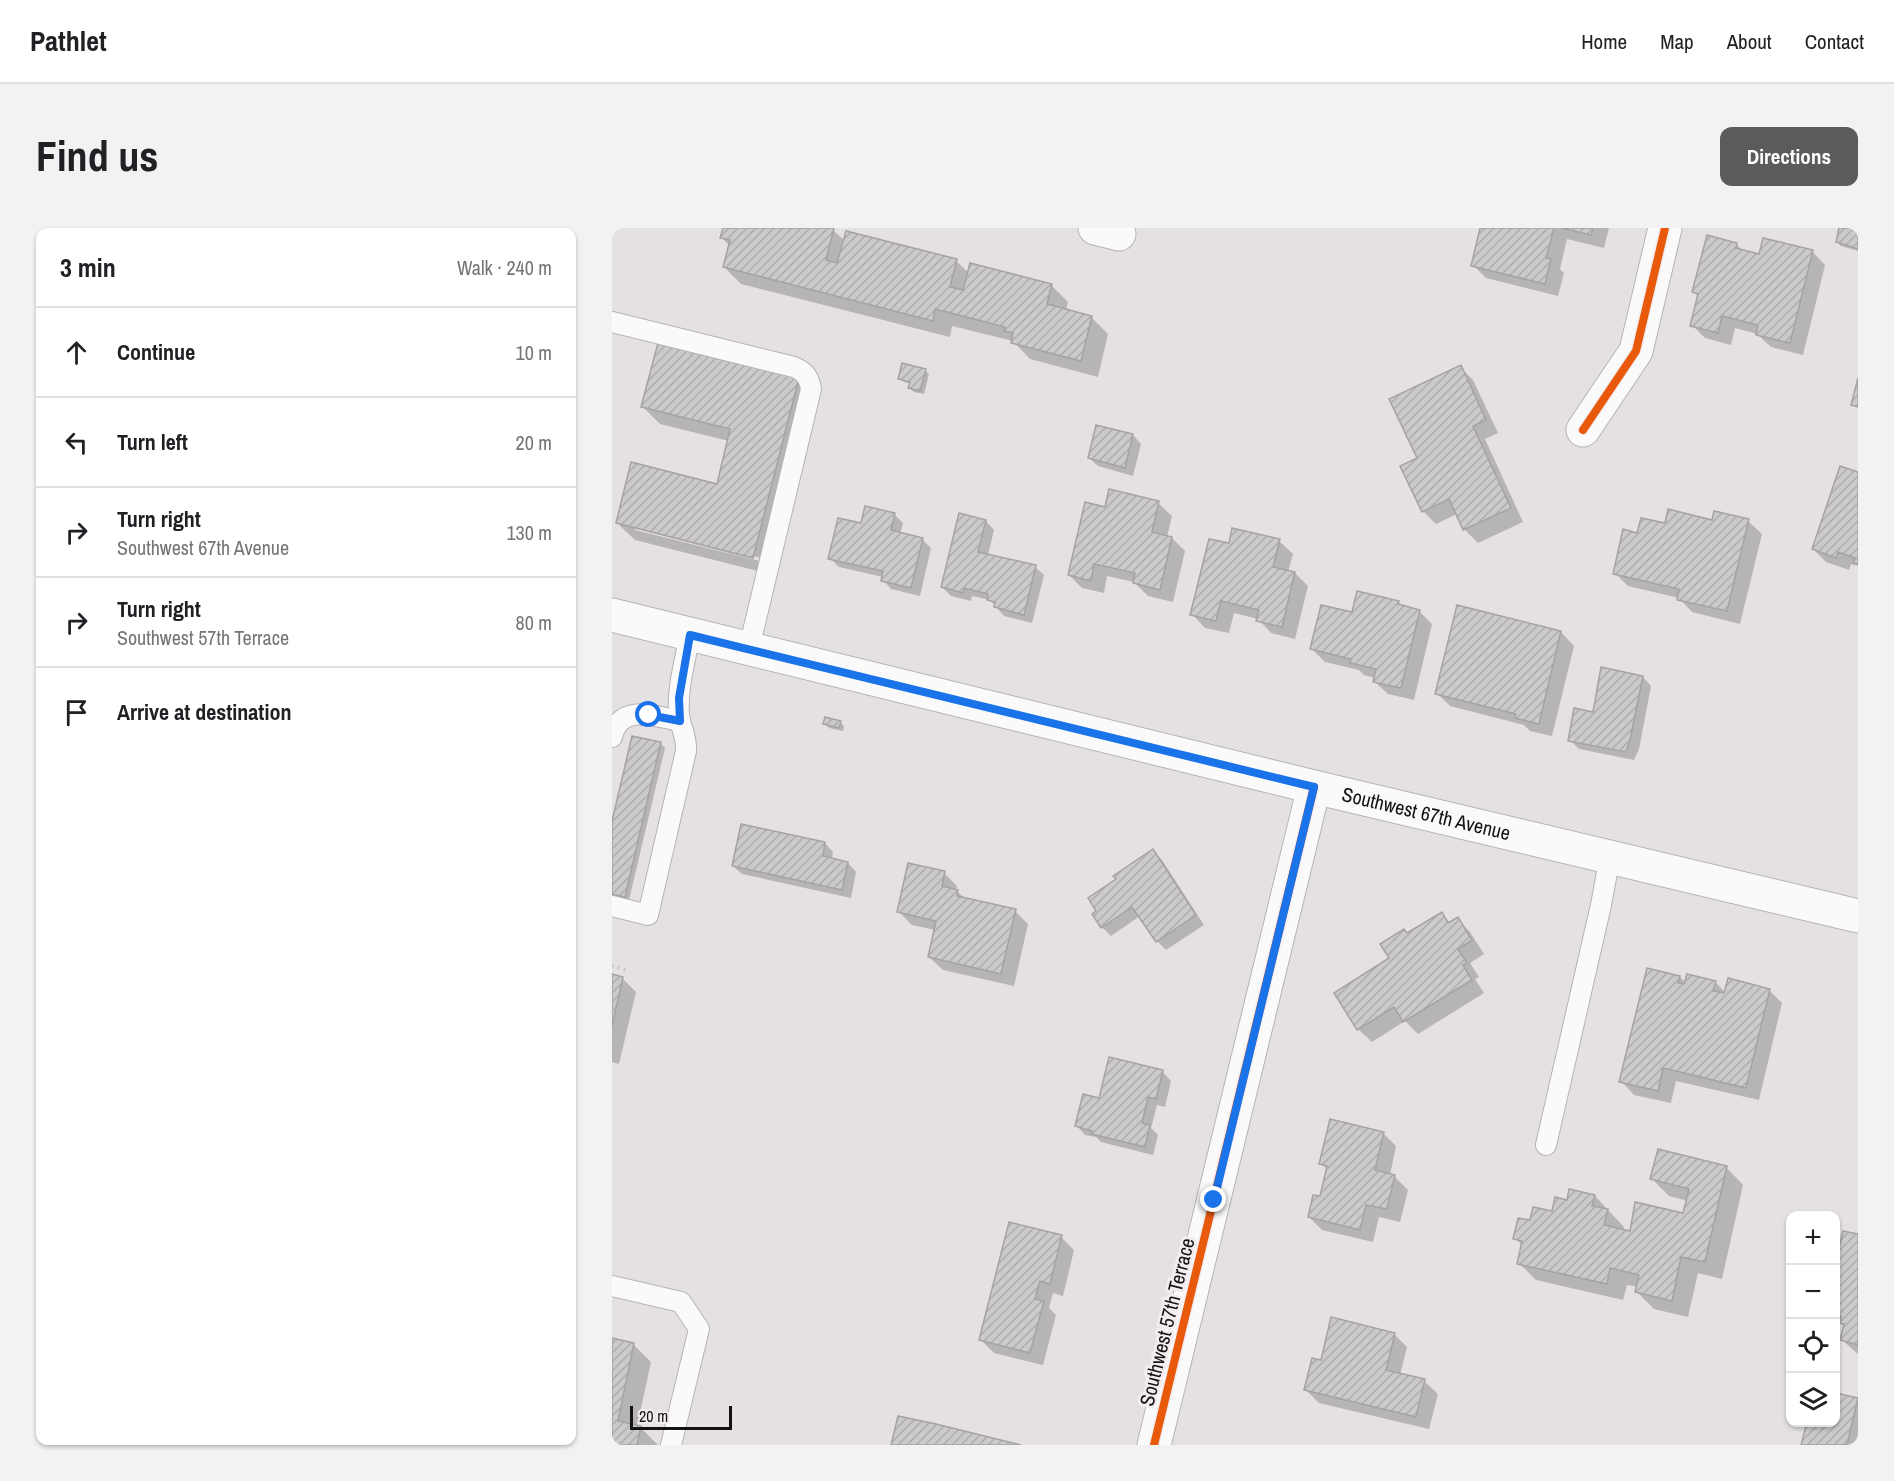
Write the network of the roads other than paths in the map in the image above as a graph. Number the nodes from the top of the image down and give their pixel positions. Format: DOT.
graph roads {
  1 [pos="1665,228"];
  2 [pos="612,322"];
  3 [pos="1582,430"];
  4 [pos="612,615"];
  5 [pos="690,635"];
  6 [pos="748,648"];
  7 [pos="680,721"];
  8 [pos="612,738"];
  9 [pos="1314,787"];
  10 [pos="1610,856"];
  11 [pos="612,906"];
  12 [pos="1858,916"];
  13 [pos="1546,1145"];
  14 [pos="612,1286"];
  15 [pos="671,1445"];
  16 [pos="1154,1445"];
  1 -- 3 [label="main road"];
  2 -- 6 [label="lane"];
  4 -- 5 [label="main road, Southwest 67th Avenue"];
  5 -- 6 [label="main road, Southwest 67th Avenue"];
  5 -- 7 [label="lane"];
  6 -- 9 [label="main road, Southwest 67th Avenue"];
  7 -- 8 [label="lane"];
  7 -- 11 [label="lane"];
  9 -- 10 [label="main road, Southwest 67th Avenue"];
  9 -- 16 [label="main road, Southwest 57th Terrace"];
  10 -- 12 [label="main road, Southwest 67th Avenue"];
  10 -- 13 [label="lane"];
  14 -- 15 [label="lane"];
}
